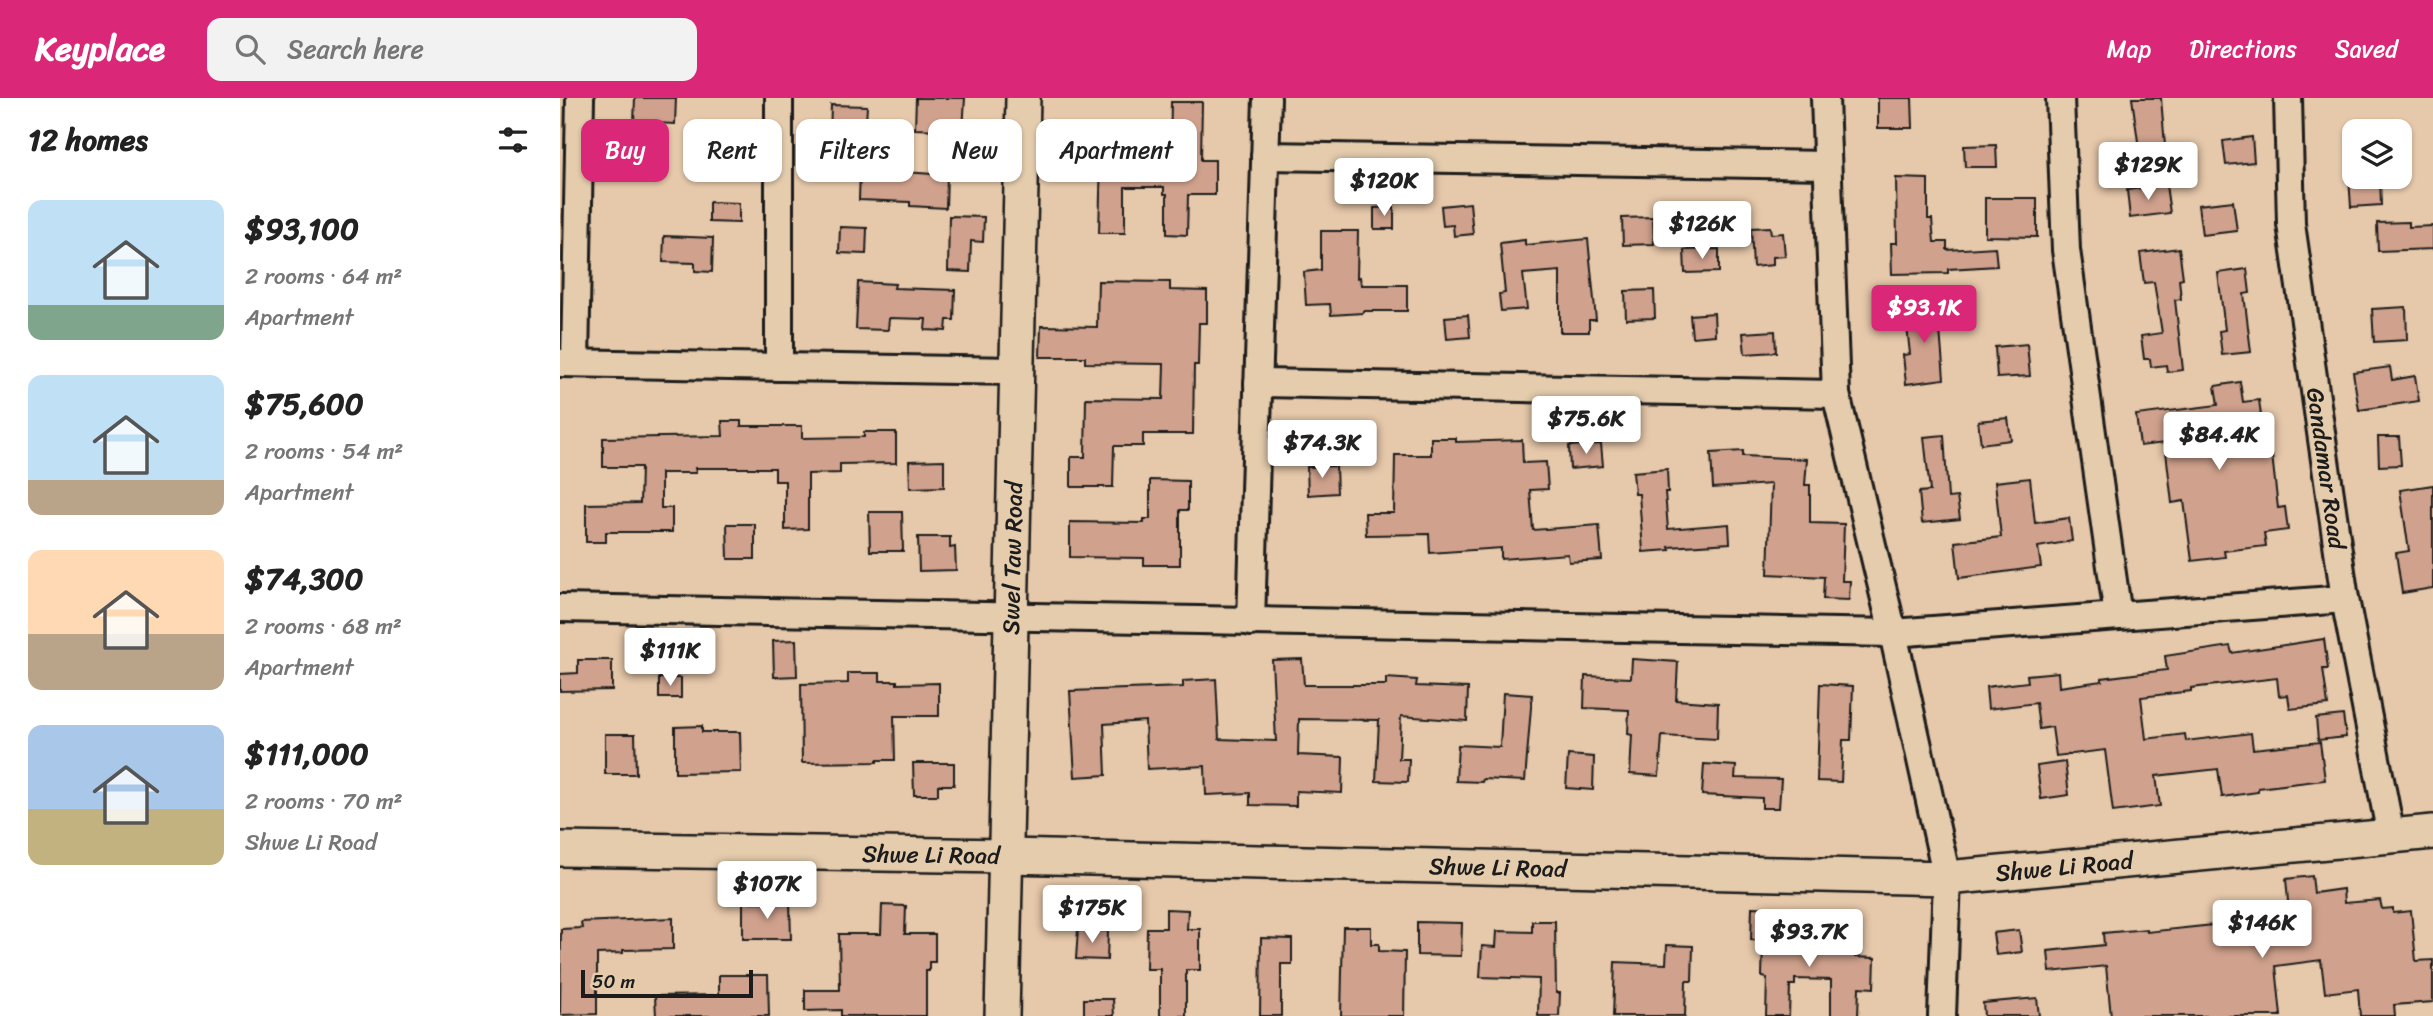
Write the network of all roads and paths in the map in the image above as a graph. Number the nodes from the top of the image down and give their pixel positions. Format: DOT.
graph roads {
  1 [pos="580,98"];
  2 [pos="779,98"];
  3 [pos="1023,98"];
  4 [pos="1266,98"];
  5 [pos="1825,98"];
  6 [pos="2060,98"];
  7 [pos="2288,98"];
  8 [pos="1265,156"];
  9 [pos="1827,165"];
  10 [pos="567,363"];
  11 [pos="779,367"];
  12 [pos="1016,371"];
  13 [pos="1258,383"];
  14 [pos="1836,394"];
  15 [pos="2345,599"];
  16 [pos="560,608"];
  17 [pos="2118,616"];
  18 [pos="1011,618"];
  19 [pos="1251,622"];
  20 [pos="1893,633"];
  21 [pos="2433,832"];
  22 [pos="2391,836"];
  23 [pos="560,849"];
  24 [pos="1006,856"];
  25 [pos="1947,878"];
  26 [pos="1002,1016"];
  27 [pos="1942,1016"];
  1 -- 10 [label="street"];
  2 -- 11 [label="street"];
  3 -- 12 [label="street, Swel Taw Road"];
  4 -- 8 [label="street"];
  5 -- 9 [label="street"];
  6 -- 17 [label="street"];
  7 -- 15 [label="street, Gandamar Road"];
  8 -- 9 [label="street"];
  8 -- 13 [label="street"];
  9 -- 14 [label="street"];
  10 -- 11 [label="street"];
  11 -- 12 [label="street"];
  12 -- 18 [label="street, Swel Taw Road"];
  13 -- 14 [label="street"];
  13 -- 19 [label="street"];
  14 -- 20 [label="street"];
  15 -- 17 [label="street"];
  15 -- 22 [label="street, Gandamar Road"];
  16 -- 18 [label="street"];
  17 -- 20 [label="street"];
  18 -- 19 [label="street"];
  18 -- 24 [label="street, Swel Taw Road"];
  19 -- 20 [label="street"];
  20 -- 25 [label="street"];
  21 -- 22 [label="street, Shwe Li Road"];
  22 -- 25 [label="street, Shwe Li Road"];
  23 -- 24 [label="street, Shwe Li Road"];
  24 -- 25 [label="street, Shwe Li Road"];
  24 -- 26 [label="street, Swel Taw Road"];
  25 -- 27 [label="street"];
}
